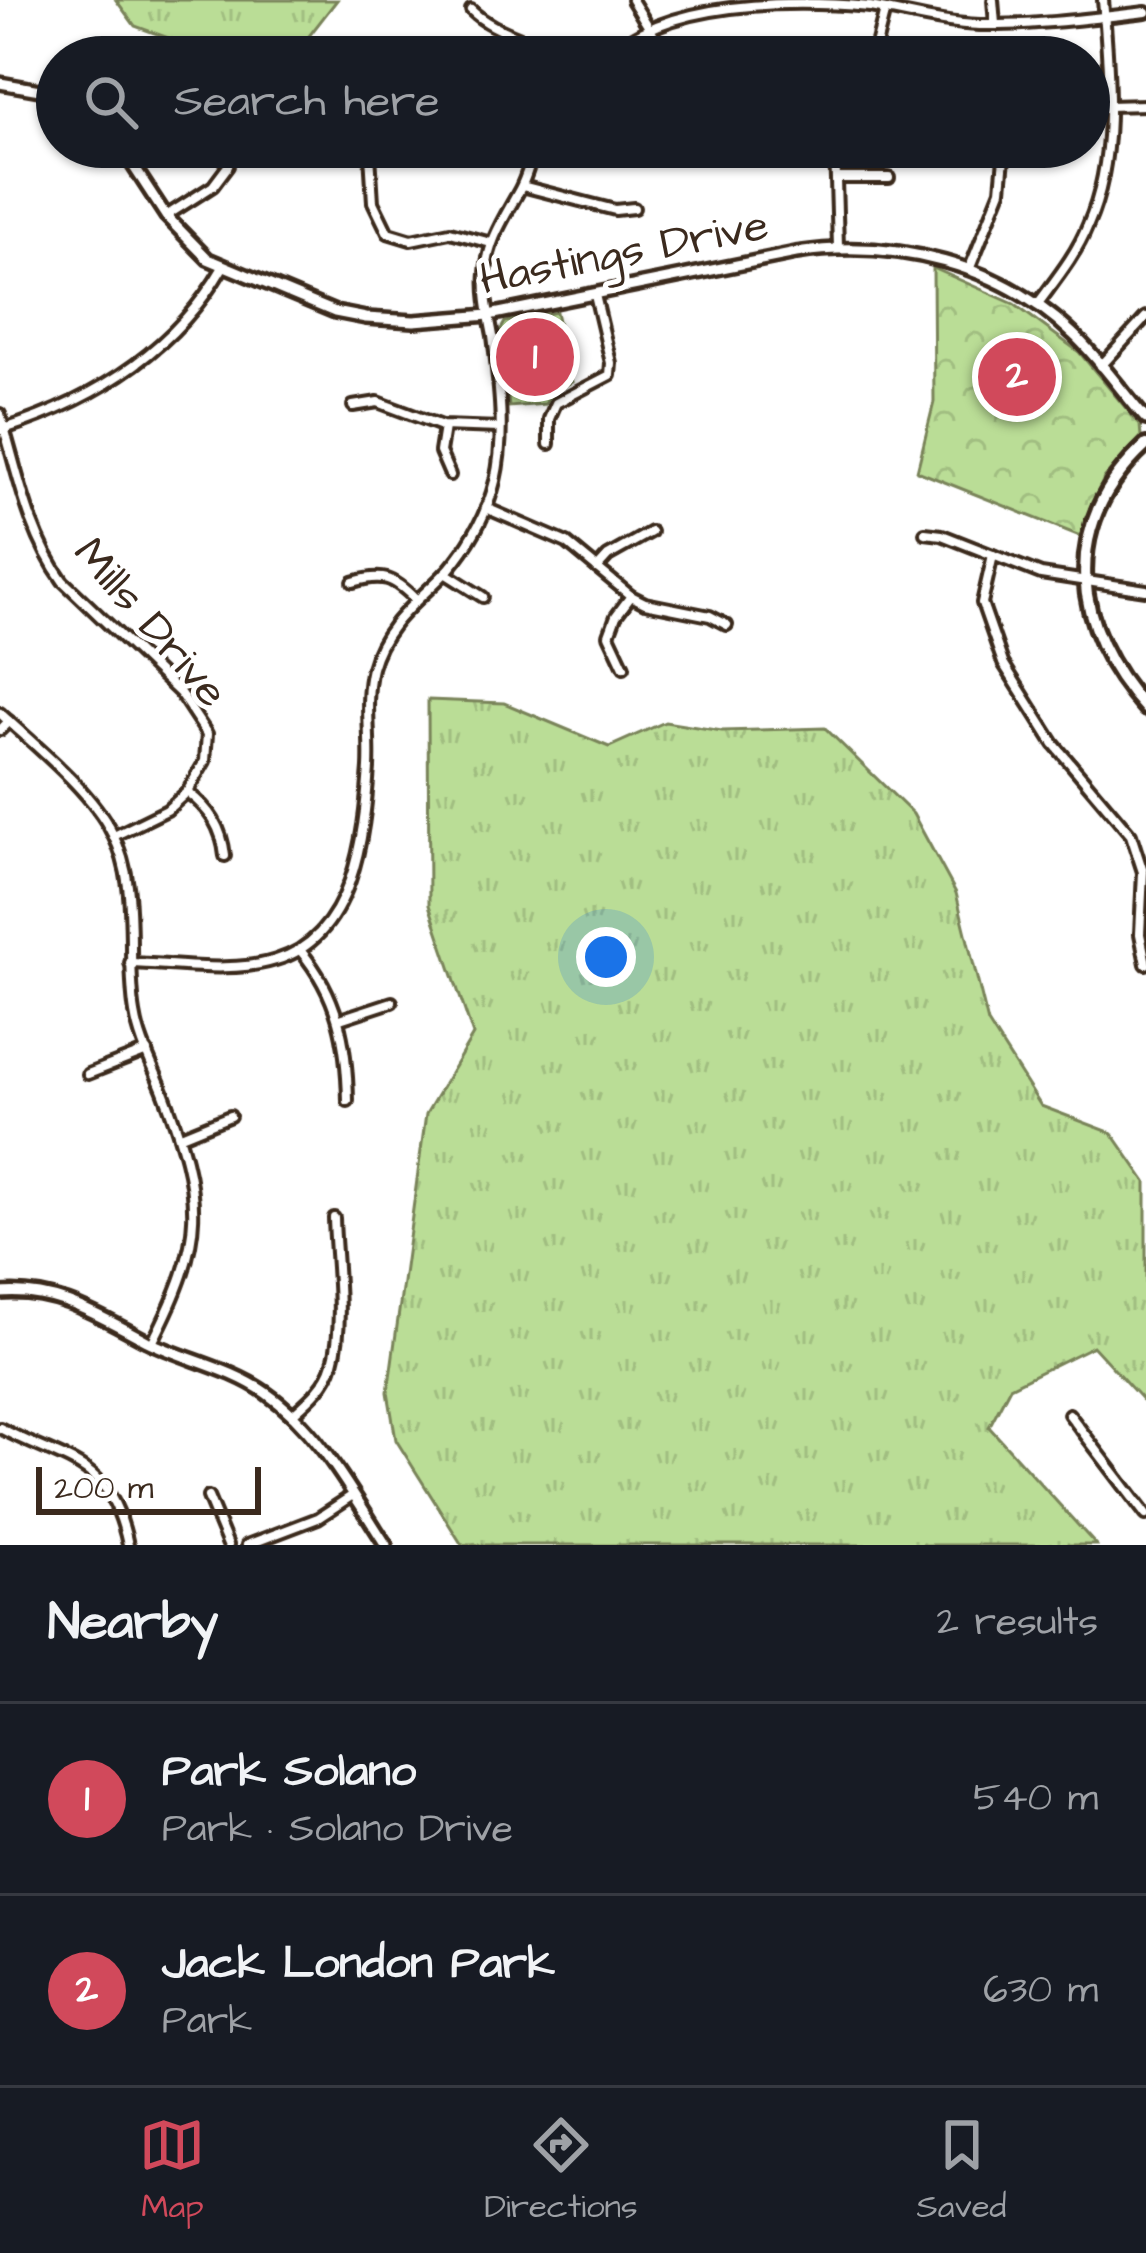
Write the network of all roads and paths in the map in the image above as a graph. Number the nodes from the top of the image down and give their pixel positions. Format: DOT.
graph roads {
  1 [pos="632,0"];
  2 [pos="993,0"];
  3 [pos="1103,0"];
  4 [pos="471,10"];
  5 [pos="885,10"];
  6 [pos="1146,12"];
  7 [pos="1104,15"];
  8 [pos="994,24"];
  9 [pos="646,28"];
  10 [pos="518,36"];
  11 [pos="636,36"];
  12 [pos="652,36"];
  13 [pos="878,36"];
  14 [pos="1107,36"];
  15 [pos="0,83"];
  16 [pos="36,90"];
  17 [pos="1146,105"];
  18 [pos="1110,106"];
  19 [pos="135,168"];
  20 [pos="226,168"];
  21 [pos="371,168"];
  22 [pos="527,168"];
  23 [pos="836,168"];
  24 [pos="1003,168"];
  25 [pos="1100,168"];
  26 [pos="836,178"];
  27 [pos="889,178"];
  28 [pos="522,186"];
  29 [pos="634,208"];
  30 [pos="166,216"];
  31 [pos="491,242"];
  32 [pos="838,247"];
  33 [pos="223,267"];
  34 [pos="969,270"];
  35 [pos="595,295"];
  36 [pos="1037,305"];
  37 [pos="489,315"];
  38 [pos="1146,316"];
  39 [pos="1101,366"];
  40 [pos="353,406"];
  41 [pos="0,414"];
  42 [pos="1146,419"];
  43 [pos="444,427"];
  44 [pos="500,428"];
  45 [pos="2,430"];
  46 [pos="548,444"];
  47 [pos="1146,446"];
  48 [pos="450,475"];
  49 [pos="486,508"];
  50 [pos="651,532"];
  51 [pos="925,533"];
  52 [pos="993,555"];
  53 [pos="596,568"];
  54 [pos="445,573"];
  55 [pos="1085,581"];
  56 [pos="353,582"];
  57 [pos="1146,590"];
  58 [pos="483,596"];
  59 [pos="631,596"];
  60 [pos="415,599"];
  61 [pos="728,625"];
  62 [pos="624,667"];
  63 [pos="1146,709"];
  64 [pos="0,712"];
  65 [pos="8,721"];
  66 [pos="0,730"];
  67 [pos="188,792"];
  68 [pos="114,836"];
  69 [pos="225,856"];
  70 [pos="1145,903"];
  71 [pos="300,950"];
  72 [pos="130,963"];
  73 [pos="1146,964"];
  74 [pos="392,1002"];
  75 [pos="340,1019"];
  76 [pos="147,1051"];
  77 [pos="88,1074"];
  78 [pos="348,1101"];
  79 [pos="230,1116"];
  80 [pos="181,1136"];
  81 [pos="334,1218"];
  82 [pos="0,1293"];
  83 [pos="152,1343"];
  84 [pos="1069,1414"];
  85 [pos="292,1415"];
  86 [pos="0,1428"];
  87 [pos="353,1496"];
  88 [pos="208,1497"];
  89 [pos="1146,1515"];
  90 [pos="128,1545"];
  91 [pos="228,1545"];
  92 [pos="247,1545"];
  93 [pos="386,1545"];
  1 -- 9 [label="street"];
  2 -- 8 [label="street"];
  3 -- 7 [label="street"];
  4 -- 10 [label="street"];
  5 -- 8 [label="street"];
  5 -- 9 [label="street"];
  5 -- 13 [label="street"];
  6 -- 7 [label="street"];
  7 -- 8 [label="street"];
  7 -- 14 [label="street"];
  9 -- 11 [label="street"];
  9 -- 12 [label="street"];
  15 -- 16 [label="street"];
  17 -- 18 [label="street"];
  19 -- 30 [label="street, Hastings Drive"];
  20 -- 30 [label="street"];
  21 -- 31 [label="street"];
  22 -- 28 [label="street"];
  23 -- 26 [label="street"];
  24 -- 34 [label="street"];
  25 -- 36 [label="street"];
  26 -- 27 [label="street"];
  26 -- 32 [label="street"];
  28 -- 29 [label="street"];
  28 -- 31 [label="street"];
  30 -- 33 [label="street, Hastings Drive"];
  31 -- 37 [label="street"];
  32 -- 34 [label="street, Hastings Drive"];
  32 -- 35 [label="street, Hastings Drive"];
  33 -- 37 [label="street, Hastings Drive"];
  33 -- 45 [label="street"];
  34 -- 36 [label="street, Hastings Drive"];
  35 -- 37 [label="street, Hastings Drive"];
  35 -- 46 [label="street"];
  36 -- 39 [label="street, Hastings Drive"];
  37 -- 44 [label="street"];
  38 -- 39 [label="street"];
  39 -- 42 [label="street, Hastings Drive"];
  40 -- 43 [label="street"];
  41 -- 45 [label="street, Mills Drive"];
  43 -- 44 [label="street"];
  43 -- 48 [label="street"];
  44 -- 49 [label="street"];
  45 -- 67 [label="street, Mills Drive"];
  47 -- 55 [label="main road"];
  49 -- 53 [label="street"];
  49 -- 54 [label="street"];
  50 -- 53 [label="street"];
  51 -- 52 [label="street"];
  52 -- 55 [label="street"];
  52 -- 70 [label="street"];
  53 -- 59 [label="street"];
  54 -- 58 [label="street"];
  54 -- 60 [label="street"];
  55 -- 57 [label="street"];
  55 -- 63 [label="main road"];
  56 -- 60 [label="street"];
  59 -- 61 [label="street"];
  59 -- 62 [label="street"];
  60 -- 71 [label="street"];
  64 -- 65 [label="street"];
  65 -- 66 [label="street"];
  65 -- 68 [label="street"];
  67 -- 68 [label="street"];
  67 -- 69 [label="street"];
  68 -- 72 [label="street"];
  70 -- 73 [label="street"];
  71 -- 72 [label="street"];
  71 -- 75 [label="street"];
  72 -- 76 [label="street"];
  74 -- 75 [label="street"];
  75 -- 78 [label="street"];
  76 -- 77 [label="street"];
  76 -- 80 [label="street"];
  79 -- 80 [label="street"];
  80 -- 83 [label="street"];
  81 -- 85 [label="street"];
  82 -- 83 [label="street"];
  83 -- 85 [label="street"];
  84 -- 89 [label="street"];
  85 -- 87 [label="street"];
  86 -- 90 [label="street"];
  87 -- 92 [label="street"];
  87 -- 93 [label="street"];
  88 -- 91 [label="street"];
}
